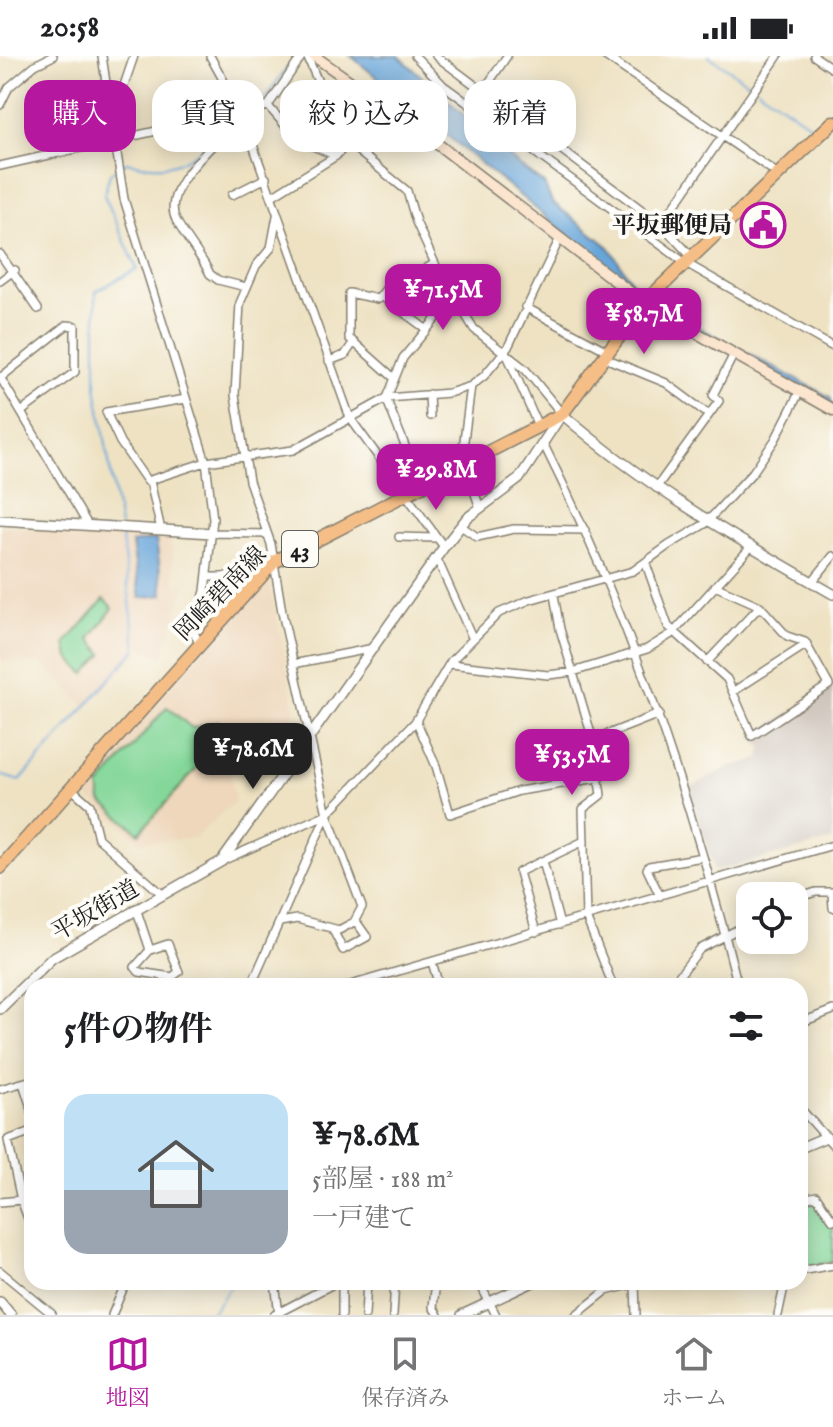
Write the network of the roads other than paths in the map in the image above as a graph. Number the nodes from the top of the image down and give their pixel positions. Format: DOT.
graph roads {
  1 [pos="28,56"];
  2 [pos="53,56"];
  3 [pos="102,56"];
  4 [pos="134,56"];
  5 [pos="210,56"];
  6 [pos="305,56"];
  7 [pos="314,56"];
  8 [pos="415,56"];
  9 [pos="436,56"];
  10 [pos="507,56"];
  11 [pos="605,56"];
  12 [pos="778,56"];
  13 [pos="814,56"];
  14 [pos="35,65"];
  15 [pos="833,69"];
  16 [pos="106,80"];
  17 [pos="127,80"];
  18 [pos="223,80"];
  19 [pos="316,80"];
  20 [pos="467,80"];
  21 [pos="491,80"];
  22 [pos="464,100"];
  23 [pos="0,105"];
  24 [pos="268,106"];
  25 [pos="264,107"];
  26 [pos="833,122"];
  27 [pos="724,136"];
  28 [pos="64,152"];
  29 [pos="117,152"];
  30 [pos="208,152"];
  31 [pos="256,152"];
  32 [pos="340,152"];
  33 [pos="359,152"];
  34 [pos="535,152"];
  35 [pos="564,152"];
  36 [pos="336,156"];
  37 [pos="0,166"];
  38 [pos="778,174"];
  39 [pos="266,178"];
  40 [pos="232,195"];
  41 [pos="272,196"];
  42 [pos="277,216"];
  43 [pos="662,225"];
  44 [pos="560,238"];
  45 [pos="652,238"];
  46 [pos="0,254"];
  47 [pos="687,259"];
  48 [pos="435,263"];
  49 [pos="15,270"];
  50 [pos="0,281"];
  51 [pos="246,287"];
  52 [pos="381,296"];
  53 [pos="454,297"];
  54 [pos="646,300"];
  55 [pos="525,307"];
  56 [pos="38,309"];
  57 [pos="426,329"];
  58 [pos="353,343"];
  59 [pos="833,347"];
  60 [pos="506,353"];
  61 [pos="734,354"];
  62 [pos="607,355"];
  63 [pos="329,361"];
  64 [pos="393,377"];
  65 [pos="1,383"];
  66 [pos="471,386"];
  67 [pos="801,389"];
  68 [pos="429,394"];
  69 [pos="386,398"];
  70 [pos="186,399"];
  71 [pos="833,410"];
  72 [pos="21,412"];
  73 [pos="562,414"];
  74 [pos="709,415"];
  75 [pos="430,416"];
  76 [pos="350,418"];
  77 [pos="539,427"];
  78 [pos="544,445"];
  79 [pos="247,458"];
  80 [pos="206,462"];
  81 [pos="465,464"];
  82 [pos="150,481"];
  83 [pos="429,482"];
  84 [pos="656,488"];
  85 [pos="405,495"];
  86 [pos="480,508"];
  87 [pos="0,520"];
  88 [pos="708,521"];
  89 [pos="88,525"];
  90 [pos="461,526"];
  91 [pos="161,530"];
  92 [pos="585,530"];
  93 [pos="212,533"];
  94 [pos="266,534"];
  95 [pos="399,537"];
  96 [pos="435,538"];
  97 [pos="444,547"];
  98 [pos="750,548"];
  99 [pos="833,556"];
  100 [pos="437,559"];
  101 [pos="274,562"];
  102 [pos="646,564"];
  103 [pos="250,570"];
  104 [pos="207,577"];
  105 [pos="604,581"];
  106 [pos="812,582"];
  107 [pos="715,586"];
  108 [pos="833,594"];
  109 [pos="554,595"];
  110 [pos="760,606"];
  111 [pos="200,616"];
  112 [pos="212,632"];
  113 [pos="673,633"];
  114 [pos="472,637"];
  115 [pos="807,644"];
  116 [pos="200,646"];
  117 [pos="374,648"];
  118 [pos="634,652"];
  119 [pos="707,662"];
  120 [pos="293,664"];
  121 [pos="450,664"];
  122 [pos="573,672"];
  123 [pos="734,691"];
  124 [pos="659,714"];
  125 [pos="416,720"];
  126 [pos="311,740"];
  127 [pos="593,740"];
  128 [pos="598,778"];
  129 [pos="72,789"];
  130 [pos="327,814"];
  131 [pos="584,841"];
  132 [pos="833,845"];
  133 [pos="703,857"];
  134 [pos="222,861"];
  135 [pos="543,861"];
  136 [pos="0,868"];
  137 [pos="710,881"];
  138 [pos="833,892"];
  139 [pos="162,894"];
  140 [pos="808,895"];
  141 [pos="660,896"];
  142 [pos="136,908"];
  143 [pos="833,908"];
  144 [pos="586,917"];
  145 [pos="355,920"];
  146 [pos="280,922"];
  147 [pos="560,925"];
  148 [pos="333,930"];
  149 [pos="736,931"];
  150 [pos="536,932"];
  151 [pos="726,937"];
  152 [pos="150,950"];
  153 [pos="432,962"];
  154 [pos="32,978"];
  155 [pos="255,978"];
  156 [pos="384,978"];
  157 [pos="437,978"];
  158 [pos="610,978"];
  159 [pos="677,978"];
  160 [pos="736,978"];
  161 [pos="24,985"];
  162 [pos="0,1009"];
  163 [pos="833,1010"];
  164 [pos="808,1020"];
  165 [pos="23,1083"];
  166 [pos="24,1086"];
  167 [pos="0,1089"];
  168 [pos="808,1116"];
  169 [pos="24,1134"];
  170 [pos="831,1139"];
  171 [pos="808,1146"];
  172 [pos="808,1198"];
  173 [pos="21,1200"];
  174 [pos="0,1202"];
  175 [pos="24,1208"];
  176 [pos="833,1220"];
  177 [pos="833,1265"];
  178 [pos="808,1270"];
  179 [pos="0,1271"];
  180 [pos="123,1290"];
  181 [pos="276,1290"];
  182 [pos="324,1290"];
  183 [pos="340,1290"];
  184 [pos="367,1290"];
  185 [pos="395,1290"];
  186 [pos="435,1290"];
  187 [pos="483,1290"];
  188 [pos="515,1290"];
  189 [pos="610,1290"];
  190 [pos="634,1290"];
  191 [pos="783,1290"];
  192 [pos="0,1302"];
  193 [pos="489,1302"];
  194 [pos="277,1314"];
  195 [pos="11,1315"];
  196 [pos="53,1315"];
  197 [pos="112,1315"];
  198 [pos="342,1315"];
  199 [pos="365,1315"];
  200 [pos="393,1315"];
  201 [pos="438,1315"];
  202 [pos="462,1315"];
  203 [pos="496,1315"];
  204 [pos="576,1315"];
  205 [pos="636,1315"];
  206 [pos="778,1315"];
  1 -- 14 [label="street"];
  2 -- 14 [label="street"];
  3 -- 16 [label="street"];
  4 -- 17 [label="street"];
  5 -- 18 [label="street"];
  6 -- 19 [label="street"];
  6 -- 24 [label="street"];
  7 -- 44 [label="main road"];
  8 -- 22 [label="street"];
  9 -- 20 [label="street"];
  10 -- 21 [label="street"];
  11 -- 27 [label="street"];
  12 -- 27 [label="street"];
  13 -- 15 [label="street"];
  14 -- 23 [label="street"];
  24 -- 25 [label="street"];
  24 -- 36 [label="street"];
  26 -- 38 [label="main road, 岡崎碧南線 / 43"];
  27 -- 38 [label="street"];
  27 -- 43 [label="street"];
  28 -- 37 [label="street"];
  29 -- 70 [label="street"];
  30 -- 51 [label="street"];
  31 -- 39 [label="street"];
  32 -- 36 [label="street"];
  33 -- 48 [label="street"];
  34 -- 45 [label="street"];
  35 -- 43 [label="street"];
  36 -- 41 [label="street"];
  38 -- 47 [label="main road, 岡崎碧南線 / 43"];
  39 -- 40 [label="street"];
  39 -- 41 [label="street"];
  41 -- 42 [label="street"];
  42 -- 51 [label="street"];
  42 -- 63 [label="street"];
  43 -- 45 [label="street"];
  43 -- 47 [label="street"];
  44 -- 54 [label="main road"];
  44 -- 55 [label="street"];
  45 -- 47 [label="street"];
  46 -- 49 [label="street"];
  47 -- 54 [label="main road, 岡崎碧南線 / 43"];
  47 -- 59 [label="street"];
  48 -- 52 [label="street"];
  48 -- 53 [label="street"];
  49 -- 50 [label="street"];
  49 -- 56 [label="street"];
  51 -- 79 [label="street"];
  52 -- 57 [label="street"];
  52 -- 58 [label="street"];
  53 -- 57 [label="street"];
  53 -- 60 [label="street"];
  54 -- 61 [label="main road"];
  54 -- 62 [label="main road, 岡崎碧南線 / 43"];
  55 -- 60 [label="street"];
  55 -- 62 [label="street"];
  57 -- 64 [label="street"];
  58 -- 63 [label="street"];
  58 -- 64 [label="street"];
  60 -- 66 [label="street"];
  60 -- 73 [label="street"];
  60 -- 77 [label="street"];
  61 -- 67 [label="main road"];
  61 -- 74 [label="street"];
  62 -- 73 [label="main road, 岡崎碧南線 / 43"];
  62 -- 74 [label="street"];
  63 -- 76 [label="street"];
  64 -- 69 [label="street"];
  65 -- 72 [label="street"];
  65 -- 72 [label="street"];
  66 -- 68 [label="street"];
  66 -- 81 [label="street"];
  67 -- 71 [label="main road"];
  67 -- 88 [label="street"];
  68 -- 69 [label="street"];
  68 -- 75 [label="street"];
  69 -- 76 [label="street"];
  69 -- 83 [label="street"];
  70 -- 80 [label="street"];
  70 -- 82 [label="street"];
  72 -- 89 [label="street"];
  73 -- 77 [label="main road, 岡崎碧南線 / 43"];
  73 -- 78 [label="street"];
  73 -- 84 [label="street"];
  74 -- 84 [label="street"];
  76 -- 79 [label="street"];
  76 -- 85 [label="street"];
  77 -- 81 [label="main road, 岡崎碧南線 / 43"];
  78 -- 86 [label="street"];
  78 -- 92 [label="street"];
  79 -- 80 [label="street"];
  79 -- 94 [label="street"];
  80 -- 82 [label="street"];
  80 -- 93 [label="street"];
  81 -- 83 [label="main road, 岡崎碧南線 / 43"];
  81 -- 86 [label="street"];
  82 -- 91 [label="street"];
  83 -- 85 [label="main road, 岡崎碧南線 / 43"];
  84 -- 88 [label="street"];
  85 -- 96 [label="street"];
  85 -- 101 [label="main road, 岡崎碧南線 / 43"];
  86 -- 90 [label="street"];
  87 -- 89 [label="street"];
  88 -- 98 [label="street"];
  88 -- 102 [label="street"];
  89 -- 91 [label="street"];
  90 -- 92 [label="street"];
  90 -- 97 [label="street"];
  91 -- 93 [label="street"];
  92 -- 105 [label="street"];
  93 -- 94 [label="street"];
  93 -- 104 [label="street"];
  94 -- 101 [label="street"];
  95 -- 96 [label="street"];
  96 -- 97 [label="street"];
  97 -- 100 [label="street"];
  98 -- 106 [label="street"];
  98 -- 107 [label="street"];
  99 -- 106 [label="street"];
  100 -- 114 [label="street"];
  100 -- 117 [label="street"];
  101 -- 112 [label="main road, 岡崎碧南線 / 43"];
  101 -- 120 [label="street"];
  102 -- 105 [label="street"];
  102 -- 113 [label="street"];
  103 -- 104 [label="street"];
  104 -- 111 [label="street"];
  105 -- 109 [label="street"];
  105 -- 118 [label="street"];
  106 -- 108 [label="street"];
  107 -- 110 [label="street"];
  107 -- 113 [label="street"];
  109 -- 114 [label="street"];
  109 -- 122 [label="street"];
  110 -- 115 [label="street"];
  110 -- 119 [label="street"];
  111 -- 112 [label="street"];
  111 -- 116 [label="street"];
  112 -- 116 [label="main road, 岡崎碧南線 / 43"];
  113 -- 118 [label="street"];
  113 -- 119 [label="street"];
  114 -- 121 [label="street"];
  115 -- 123 [label="street"];
  115 -- 123 [label="street"];
  116 -- 129 [label="main road, 岡崎碧南線 / 43"];
  117 -- 120 [label="street"];
  117 -- 126 [label="street"];
  118 -- 122 [label="street"];
  118 -- 124 [label="street"];
  119 -- 123 [label="street"];
  120 -- 126 [label="street"];
  121 -- 122 [label="street"];
  121 -- 125 [label="street"];
  122 -- 127 [label="street"];
  124 -- 127 [label="street"];
  124 -- 133 [label="street"];
  125 -- 128 [label="street"];
  125 -- 130 [label="street"];
  126 -- 130 [label="street"];
  126 -- 134 [label="street"];
  127 -- 128 [label="street"];
  128 -- 131 [label="street"];
  129 -- 136 [label="main road, 岡崎碧南線 / 43"];
  129 -- 139 [label="street"];
  130 -- 134 [label="street"];
  130 -- 145 [label="street"];
  130 -- 146 [label="street"];
  131 -- 135 [label="street"];
  131 -- 144 [label="street"];
  132 -- 137 [label="street"];
  133 -- 137 [label="street"];
  133 -- 141 [label="street"];
  134 -- 139 [label="street, 平坂街道"];
  135 -- 147 [label="street"];
  135 -- 150 [label="street"];
  137 -- 141 [label="street"];
  137 -- 151 [label="street"];
  138 -- 140 [label="street"];
  138 -- 143 [label="street"];
  139 -- 142 [label="street, 平坂街道"];
  141 -- 144 [label="street"];
  142 -- 152 [label="street"];
  142 -- 154 [label="street, 平坂街道"];
  144 -- 147 [label="street"];
  144 -- 158 [label="street"];
  145 -- 148 [label="street"];
  145 -- 148 [label="street"];
  146 -- 148 [label="street"];
  146 -- 155 [label="street"];
  147 -- 150 [label="street"];
  149 -- 151 [label="street"];
  150 -- 153 [label="street"];
  151 -- 159 [label="street"];
  151 -- 160 [label="street"];
  152 -- 152 [label="street"];
  153 -- 156 [label="street"];
  153 -- 157 [label="street"];
  161 -- 162 [label="street, 平坂街道"];
  163 -- 164 [label="street"];
  165 -- 166 [label="street"];
  165 -- 167 [label="street"];
  168 -- 170 [label="street"];
  169 -- 173 [label="street"];
  170 -- 171 [label="street"];
  172 -- 176 [label="street"];
  173 -- 174 [label="street"];
  173 -- 175 [label="street"];
  177 -- 178 [label="street"];
  179 -- 196 [label="street"];
  180 -- 197 [label="street"];
  181 -- 194 [label="street"];
  182 -- 194 [label="street"];
  183 -- 198 [label="street"];
  184 -- 199 [label="street"];
  185 -- 200 [label="street"];
  186 -- 201 [label="street"];
  187 -- 193 [label="street"];
  188 -- 193 [label="street"];
  189 -- 204 [label="street"];
  190 -- 205 [label="street"];
  191 -- 206 [label="street"];
  192 -- 195 [label="street"];
  193 -- 202 [label="street"];
  193 -- 203 [label="street"];
}
